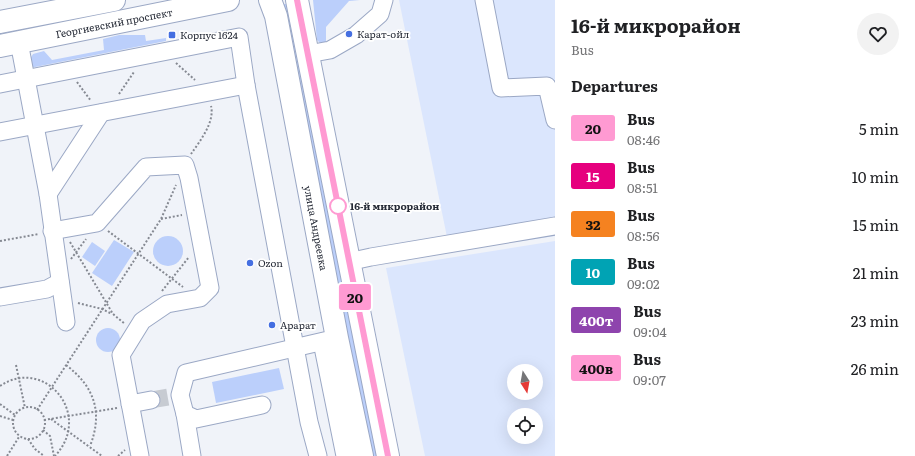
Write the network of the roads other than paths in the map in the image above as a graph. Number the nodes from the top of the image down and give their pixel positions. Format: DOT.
graph roads {
  1 [pos="114,0"];
  2 [pos="228,0"];
  3 [pos="270,0"];
  4 [pos="297,0"];
  5 [pos="384,0"];
  6 [pos="484,0"];
  7 [pos="0,22"];
  8 [pos="10,44"];
  9 [pos="308,54"];
  10 [pos="26,79"];
  11 [pos="0,84"];
  12 [pos="246,85"];
  13 [pos="104,112"];
  14 [pos="555,120"];
  15 [pos="34,124"];
  16 [pos="0,132"];
  17 [pos="48,194"];
  18 [pos="555,226"];
  19 [pos="57,230"];
  20 [pos="348,262"];
  21 [pos="59,278"];
  22 [pos="0,298"];
  23 [pos="66,322"];
  24 [pos="330,340"];
  25 [pos="296,348"];
  26 [pos="151,400"];
  27 [pos="130,404"];
  28 [pos="262,405"];
  29 [pos="185,414"];
  30 [pos="140,456"];
  31 [pos="192,456"];
  32 [pos="318,456"];
  33 [pos="345,456"];
  34 [pos="362,456"];
  35 [pos="388,456"];
  1 -- 7 [label="main road"];
  2 -- 8 [label="main road, Георгиевский проспект"];
  3 -- 24 [label="main road, улица Андреевка"];
  4 -- 9 [label="main road"];
  5 -- 9 [label="lane"];
  6 -- 14 [label="lane"];
  8 -- 10 [label="lane"];
  9 -- 20 [label="main road"];
  10 -- 11 [label="lane"];
  10 -- 12 [label="lane"];
  10 -- 15 [label="lane"];
  12 -- 13 [label="lane"];
  12 -- 25 [label="lane"];
  13 -- 15 [label="lane"];
  13 -- 17 [label="lane"];
  15 -- 16 [label="lane"];
  15 -- 17 [label="lane"];
  17 -- 19 [label="lane"];
  18 -- 20 [label="lane"];
  19 -- 21 [label="lane"];
  19 -- 27 [label="lane"];
  20 -- 35 [label="main road"];
  21 -- 22 [label="lane"];
  21 -- 23 [label="lane"];
  24 -- 25 [label="lane"];
  24 -- 33 [label="lane"];
  24 -- 34 [label="main road, улица Андреевка"];
  25 -- 29 [label="lane"];
  25 -- 32 [label="lane"];
  26 -- 27 [label="lane"];
  27 -- 30 [label="lane"];
  28 -- 29 [label="lane"];
  29 -- 31 [label="lane"];
}
